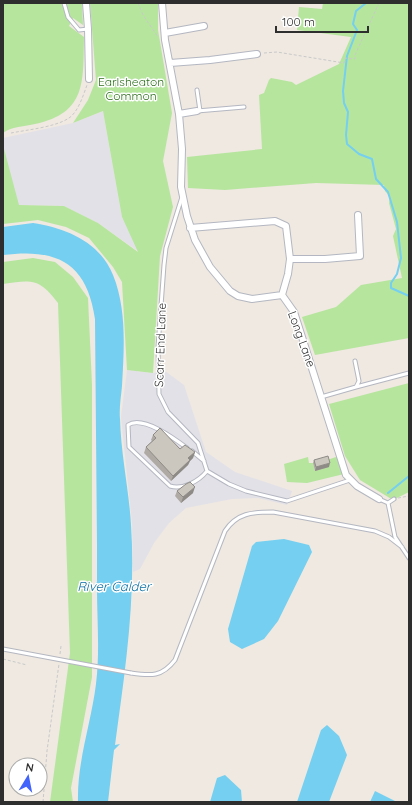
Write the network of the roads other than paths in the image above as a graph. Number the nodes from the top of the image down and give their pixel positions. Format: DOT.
graph roads {
  1 [pos="64,3"];
  2 [pos="86,3"];
  3 [pos="162,3"];
  4 [pos="204,26"];
  5 [pos="88,29"];
  6 [pos="164,33"];
  7 [pos="257,54"];
  8 [pos="170,63"];
  9 [pos="89,79"];
  10 [pos="196,90"];
  11 [pos="244,107"];
  12 [pos="199,111"];
  13 [pos="179,114"];
  14 [pos="183,195"];
  15 [pos="358,215"];
  16 [pos="190,228"];
  17 [pos="290,259"];
  18 [pos="282,295"];
  19 [pos="355,361"];
  20 [pos="409,373"];
  21 [pos="356,387"];
  22 [pos="321,397"];
  23 [pos="204,461"];
  24 [pos="207,471"];
  25 [pos="350,480"];
  26 [pos="379,499"];
  27 [pos="394,499"];
  28 [pos="388,503"];
  29 [pos="402,547"];
  30 [pos="409,558"];
  31 [pos="3,649"];
  1 -- 5 [label="lane"];
  2 -- 5 [label="street"];
  3 -- 6 [label="street"];
  4 -- 6 [label="street"];
  5 -- 9 [label="street"];
  6 -- 8 [label="street"];
  7 -- 8 [label="street"];
  8 -- 13 [label="street"];
  10 -- 12 [label="lane"];
  11 -- 12 [label="lane"];
  12 -- 13 [label="street"];
  13 -- 14 [label="street"];
  14 -- 16 [label="street"];
  14 -- 23 [label="lane, Scarr End Lane"];
  15 -- 17 [label="street"];
  16 -- 17 [label="street"];
  16 -- 18 [label="street"];
  17 -- 18 [label="street"];
  18 -- 22 [label="street, Long Lane"];
  19 -- 21 [label="lane"];
  20 -- 21 [label="lane"];
  21 -- 22 [label="lane"];
  22 -- 25 [label="street, Long Lane"];
  23 -- 24 [label="lane, Scarr End Lane"];
  23 -- 24 [label="lane"];
  24 -- 25 [label="lane"];
  25 -- 26 [label="street"];
  26 -- 28 [label="lane"];
  27 -- 28 [label="lane"];
  28 -- 29 [label="lane"];
  29 -- 30 [label="lane"];
  29 -- 31 [label="lane, bridge"];
}
